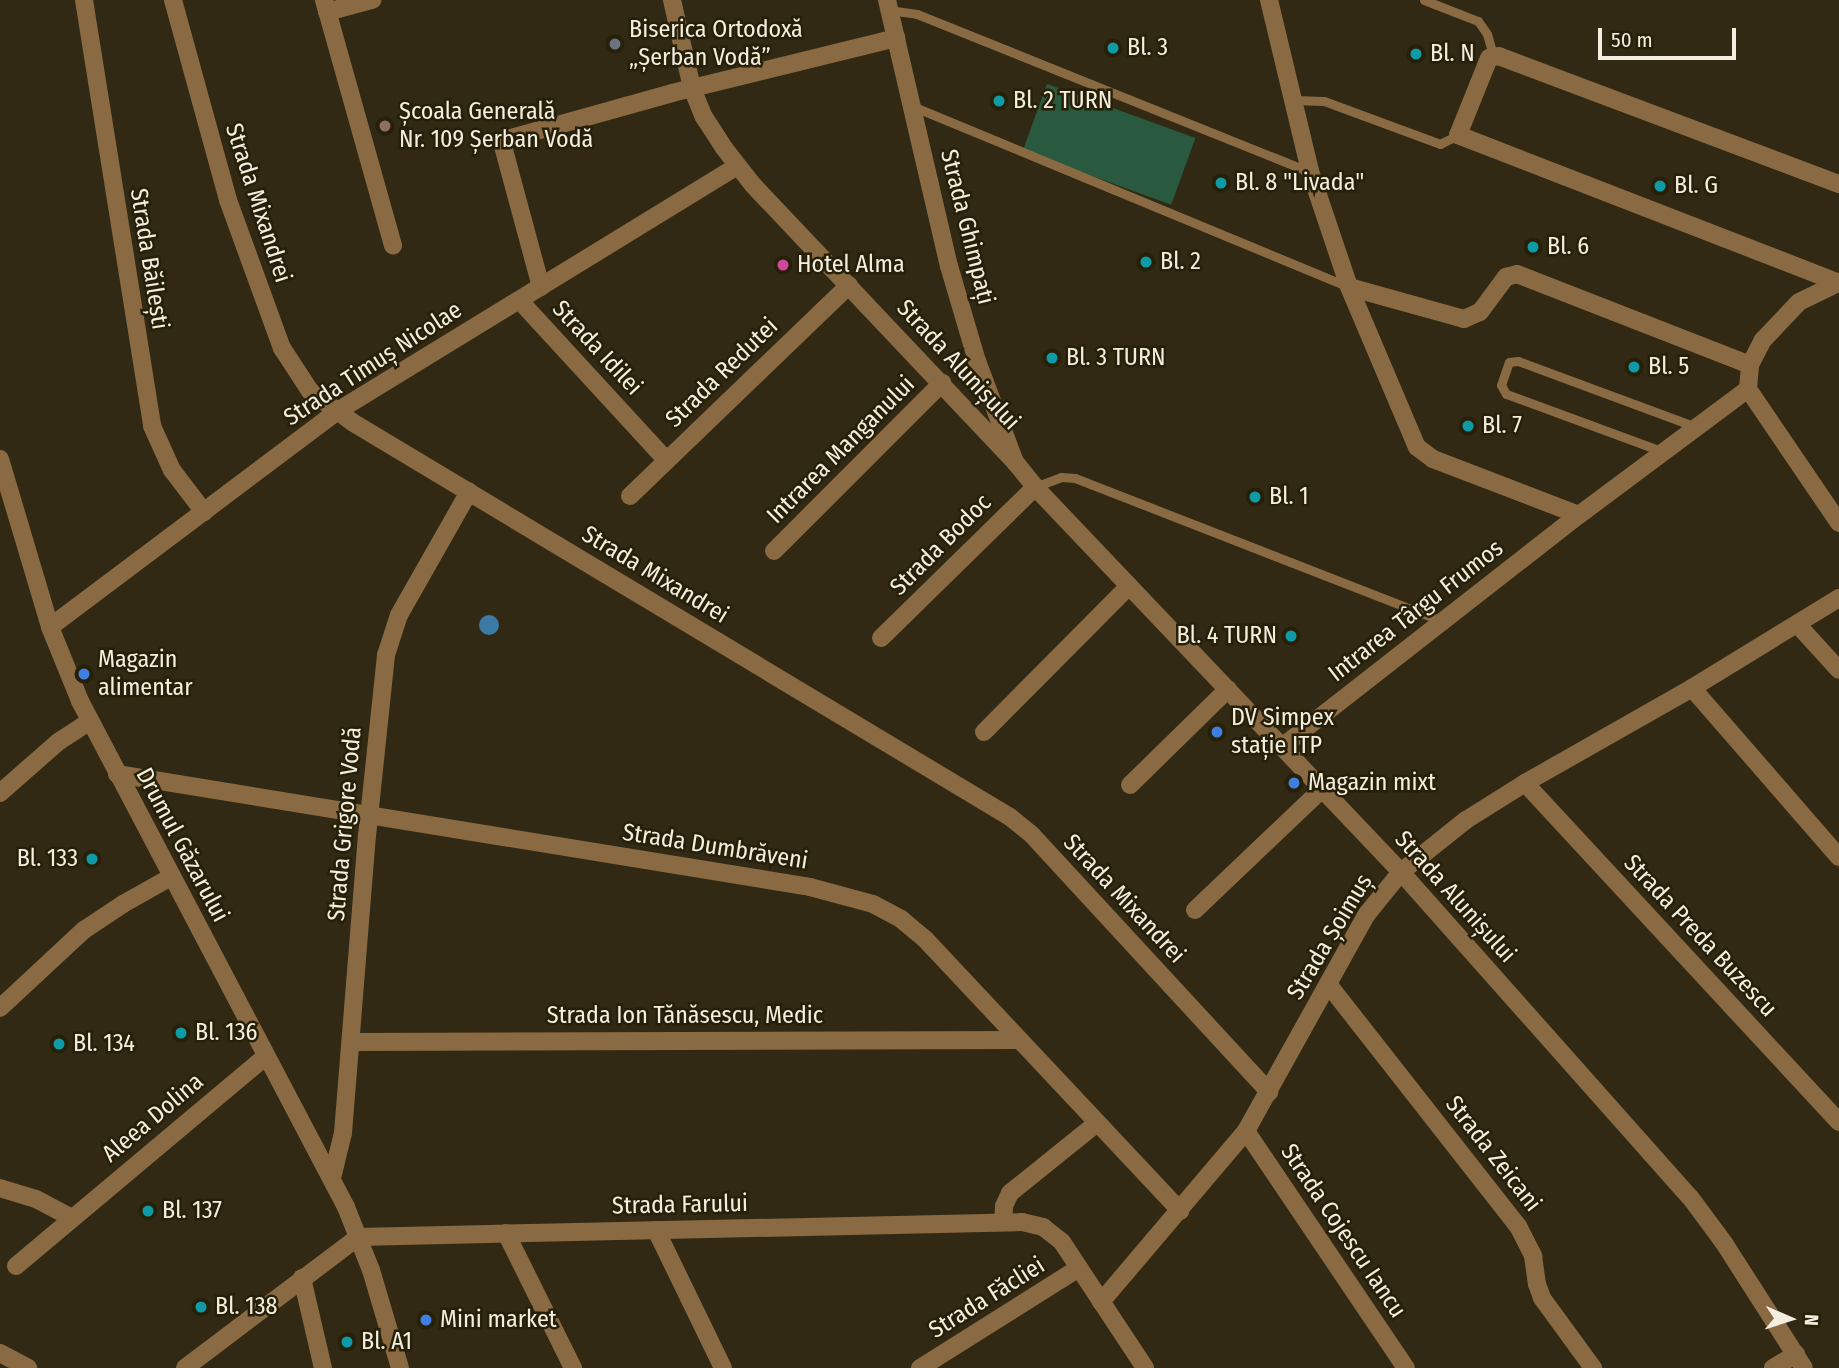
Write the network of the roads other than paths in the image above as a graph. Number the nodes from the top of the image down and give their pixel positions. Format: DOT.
graph roads {
  1 [pos="84,0"];
  2 [pos="173,0"];
  3 [pos="372,0"];
  4 [pos="672,0"];
  5 [pos="1269,0"];
  6 [pos="1424,0"];
  7 [pos="888,5"];
  8 [pos="326,6"];
  9 [pos="896,38"];
  10 [pos="1493,55"];
  11 [pos="692,88"];
  12 [pos="1293,100"];
  13 [pos="912,106"];
  14 [pos="1458,135"];
  15 [pos="737,166"];
  16 [pos="1310,171"];
  17 [pos="1839,184"];
  18 [pos="393,246"];
  19 [pos="1838,284"];
  20 [pos="849,285"];
  21 [pos="541,287"];
  22 [pos="1349,287"];
  23 [pos="520,300"];
  24 [pos="1749,365"];
  25 [pos="942,383"];
  26 [pos="1748,389"];
  27 [pos="335,412"];
  28 [pos="1698,428"];
  29 [pos="1666,452"];
  30 [pos="0,459"];
  31 [pos="666,460"];
  32 [pos="1014,462"];
  33 [pos="1035,487"];
  34 [pos="469,492"];
  35 [pos="630,496"];
  36 [pos="204,512"];
  37 [pos="1579,515"];
  38 [pos="1839,523"];
  39 [pos="774,551"];
  40 [pos="1129,586"];
  41 [pos="1839,598"];
  42 [pos="1442,621"];
  43 [pos="1797,624"];
  44 [pos="50,627"];
  45 [pos="881,638"];
  46 [pos="1839,670"];
  47 [pos="1692,688"];
  48 [pos="1228,689"];
  49 [pos="90,721"];
  50 [pos="984,732"];
  51 [pos="1283,746"];
  52 [pos="117,774"];
  53 [pos="1525,783"];
  54 [pos="1130,785"];
  55 [pos="1323,788"];
  56 [pos="0,793"];
  57 [pos="369,815"];
  58 [pos="1839,857"];
  59 [pos="1401,872"];
  60 [pos="171,877"];
  61 [pos="1195,910"];
  62 [pos="1328,984"];
  63 [pos="0,1008"];
  64 [pos="1019,1040"];
  65 [pos="351,1042"];
  66 [pos="266,1056"];
  67 [pos="1269,1092"];
  68 [pos="1839,1122"];
  69 [pos="1097,1123"];
  70 [pos="1246,1131"];
  71 [pos="331,1178"];
  72 [pos="0,1188"];
  73 [pos="1180,1211"];
  74 [pos="72,1218"];
  75 [pos="1003,1222"];
  76 [pos="656,1230"];
  77 [pos="506,1233"];
  78 [pos="358,1237"];
  79 [pos="16,1266"];
  80 [pos="1079,1268"];
  81 [pos="302,1278"];
  82 [pos="1101,1302"];
  83 [pos="0,1353"];
  84 [pos="1800,1361"];
  85 [pos="194,1365"];
  86 [pos="1397,1365"];
  87 [pos="27,1368"];
  88 [pos="323,1368"];
  89 [pos="400,1368"];
  90 [pos="573,1368"];
  91 [pos="723,1368"];
  92 [pos="920,1368"];
  93 [pos="1145,1368"];
  94 [pos="1593,1368"];
  95 [pos="1773,1368"];
  1 -- 36 [label="street, Strada Băilești"];
  2 -- 27 [label="street, Strada Mixandrei"];
  3 -- 8 [label="street"];
  4 -- 11 [label="street, Strada Alunișului"];
  5 -- 12 [label="street"];
  6 -- 10 [label="lane"];
  7 -- 9 [label="street, Strada Ghimpați"];
  7 -- 16 [label="lane"];
  8 -- 18 [label="street"];
  9 -- 11 [label="street"];
  9 -- 13 [label="street, Strada Ghimpați"];
  10 -- 14 [label="street"];
  10 -- 17 [label="street"];
  11 -- 15 [label="street, Strada Alunișului"];
  11 -- 21 [label="street, Strada Idilei"];
  12 -- 14 [label="lane"];
  12 -- 16 [label="street"];
  13 -- 22 [label="lane"];
  13 -- 32 [label="street, Strada Ghimpați"];
  14 -- 19 [label="street"];
  15 -- 20 [label="street, Strada Alunișului"];
  15 -- 21 [label="street, Strada Timuș Nicolae"];
  16 -- 22 [label="street"];
  19 -- 24 [label="street"];
  20 -- 25 [label="street, Strada Alunișului"];
  20 -- 31 [label="street, Strada Redutei"];
  21 -- 23 [label="street, Strada Timuș Nicolae"];
  22 -- 24 [label="street"];
  22 -- 37 [label="street"];
  23 -- 27 [label="street, Strada Timuș Nicolae"];
  23 -- 31 [label="street, Strada Idilei"];
  24 -- 26 [label="street"];
  25 -- 32 [label="street, Strada Alunișului"];
  25 -- 39 [label="street, Intrarea Manganului"];
  26 -- 28 [label="street, Intrarea Târgu Frumos"];
  26 -- 38 [label="street"];
  27 -- 34 [label="street, Strada Mixandrei"];
  27 -- 36 [label="street, Strada Timuș Nicolae"];
  28 -- 29 [label="street, Intrarea Târgu Frumos"];
  28 -- 29 [label="lane"];
  29 -- 37 [label="street, Intrarea Târgu Frumos"];
  30 -- 44 [label="street, Drumul Găzarului"];
  31 -- 35 [label="street, Strada Redutei"];
  32 -- 33 [label="street, Strada Alunișului"];
  33 -- 40 [label="street, Strada Alunișului"];
  33 -- 42 [label="lane"];
  33 -- 45 [label="street, Strada Bodoc"];
  34 -- 57 [label="street, Strada Grigore Vodă"];
  34 -- 67 [label="street, Strada Mixandrei"];
  36 -- 44 [label="street, Strada Timuș Nicolae"];
  37 -- 42 [label="street, Intrarea Târgu Frumos"];
  40 -- 48 [label="street, Strada Alunișului"];
  40 -- 50 [label="street"];
  41 -- 43 [label="street, Strada Șoimuș"];
  42 -- 51 [label="street, Intrarea Târgu Frumos"];
  43 -- 46 [label="street"];
  43 -- 47 [label="street, Strada Șoimuș"];
  44 -- 49 [label="street, Drumul Găzarului"];
  47 -- 53 [label="street, Strada Șoimuș"];
  47 -- 58 [label="street"];
  48 -- 51 [label="street, Strada Alunișului"];
  48 -- 54 [label="street"];
  49 -- 52 [label="street, Drumul Găzarului"];
  49 -- 56 [label="street"];
  51 -- 55 [label="street, Strada Alunișului"];
  52 -- 57 [label="street, Strada Dumbrăveni"];
  52 -- 60 [label="street, Drumul Găzarului"];
  53 -- 59 [label="street, Strada Șoimuș"];
  53 -- 68 [label="street, Strada Preda Buzescu"];
  55 -- 59 [label="street, Strada Alunișului"];
  55 -- 61 [label="street"];
  57 -- 64 [label="street, Strada Dumbrăveni"];
  57 -- 65 [label="street, Strada Grigore Vodă"];
  59 -- 62 [label="street, Strada Șoimuș"];
  59 -- 84 [label="street, Strada Alunișului"];
  60 -- 63 [label="street"];
  60 -- 66 [label="street, Drumul Găzarului"];
  62 -- 67 [label="street, Strada Șoimuș"];
  62 -- 94 [label="street, Strada Zeicani"];
  64 -- 65 [label="street, Strada Ion Tănăsescu, Medic"];
  64 -- 69 [label="street, Strada Dumbrăveni"];
  65 -- 71 [label="street, Strada Grigore Vodă"];
  66 -- 71 [label="street, Drumul Găzarului"];
  66 -- 74 [label="street, Aleea Dolina"];
  67 -- 70 [label="street, Strada Șoimuș"];
  69 -- 73 [label="street, Strada Dumbrăveni"];
  69 -- 75 [label="street"];
  70 -- 73 [label="street, Strada Șoimuș"];
  70 -- 86 [label="street, Strada Cojescu Iancu"];
  71 -- 78 [label="street, Drumul Găzarului"];
  72 -- 74 [label="street"];
  73 -- 82 [label="street, Strada Șoimuș"];
  74 -- 79 [label="street, Aleea Dolina"];
  75 -- 76 [label="street, Strada Farului"];
  75 -- 80 [label="street, Strada Farului"];
  76 -- 77 [label="street, Strada Farului"];
  76 -- 91 [label="street"];
  77 -- 78 [label="street, Strada Farului"];
  77 -- 90 [label="street"];
  78 -- 81 [label="street"];
  78 -- 89 [label="street, Drumul Găzarului"];
  80 -- 82 [label="street, Strada Farului"];
  80 -- 92 [label="street, Strada Făcliei"];
  81 -- 85 [label="street"];
  81 -- 88 [label="street"];
  82 -- 93 [label="street, Strada Farului"];
  83 -- 87 [label="street"];
  84 -- 95 [label="street"];
}
